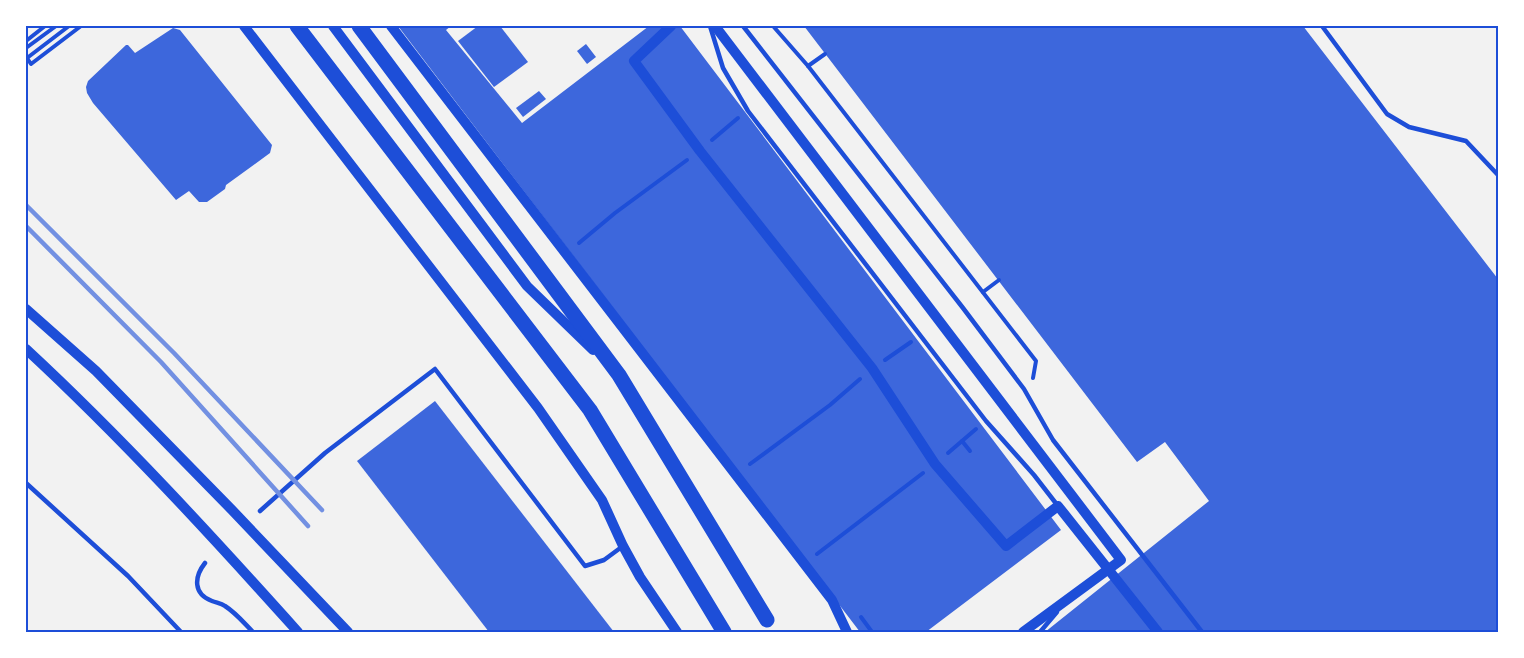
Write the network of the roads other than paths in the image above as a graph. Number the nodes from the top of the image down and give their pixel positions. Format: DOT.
graph roads {
  1 [pos="244,26"];
  2 [pos="297,26"];
  3 [pos="333,26"];
  4 [pos="359,26"];
  5 [pos="392,26"];
  6 [pos="671,26"];
  7 [pos="710,26"];
  8 [pos="715,26"];
  9 [pos="743,26"];
  10 [pos="1322,26"];
  11 [pos="1498,175"];
  12 [pos="26,309"];
  13 [pos="26,349"];
  14 [pos="619,375"];
  15 [pos="26,483"];
  16 [pos="1058,506"];
  17 [pos="260,511"];
  18 [pos="623,546"];
  19 [pos="205,563"];
  20 [pos="1068,599"];
  21 [pos="832,600"];
  22 [pos="767,620"];
  23 [pos="181,633"];
  24 [pos="253,633"];
  25 [pos="298,633"];
  26 [pos="348,633"];
  27 [pos="677,633"];
  28 [pos="724,633"];
  29 [pos="847,633"];
  30 [pos="856,633"];
  31 [pos="1023,633"];
  32 [pos="1040,633"];
  33 [pos="1158,633"];
  34 [pos="1202,633"];
  1 -- 18 [label="street"];
  2 -- 28 [label="main road"];
  3 -- 14 [label="street"];
  4 -- 14 [label="main road"];
  5 -- 21 [label="street"];
  6 -- 16 [label="street"];
  7 -- 16 [label="lane"];
  8 -- 20 [label="street"];
  9 -- 34 [label="lane"];
  10 -- 11 [label="lane"];
  12 -- 26 [label="street"];
  13 -- 25 [label="street"];
  14 -- 22 [label="main road"];
  15 -- 23 [label="lane"];
  16 -- 33 [label="street"];
  17 -- 18 [label="lane"];
  18 -- 27 [label="street"];
  19 -- 24 [label="lane"];
  20 -- 31 [label="street"];
  20 -- 32 [label="lane"];
  21 -- 29 [label="street"];
  21 -- 30 [label="street"];
}
